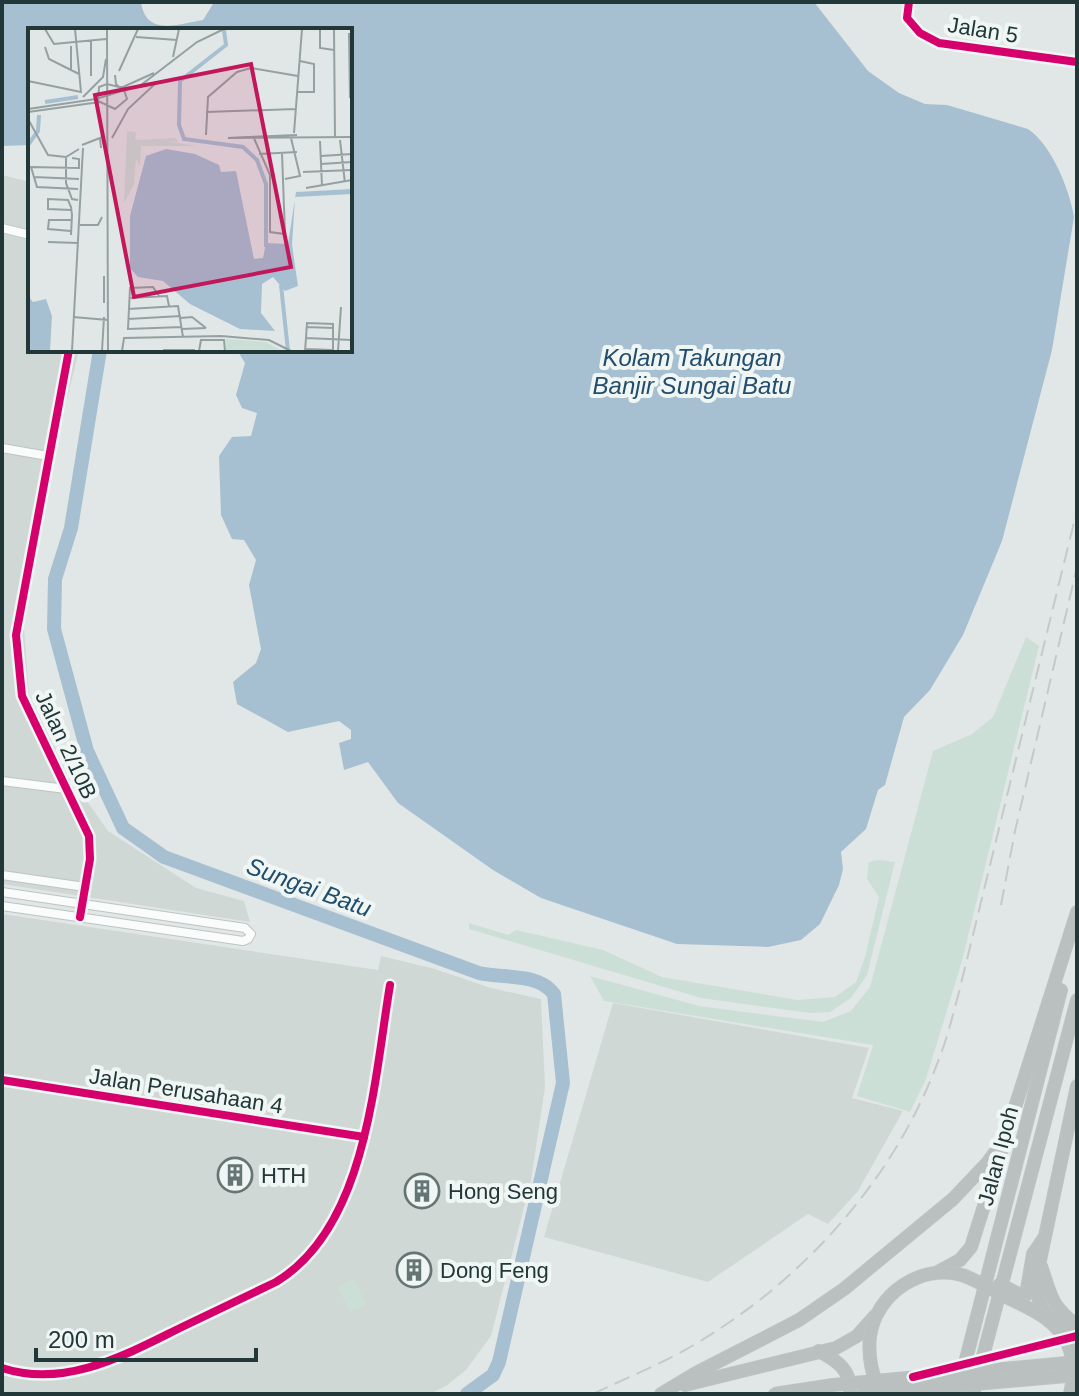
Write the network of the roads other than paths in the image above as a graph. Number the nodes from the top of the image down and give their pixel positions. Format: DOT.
graph roads {
  1 [pos="909,2"];
  2 [pos="1077,62"];
  3 [pos="2,228"];
  4 [pos="28,234"];
  5 [pos="69,352"];
  6 [pos="2,448"];
  7 [pos="48,456"];
  8 [pos="2,781"];
  9 [pos="66,789"];
  10 [pos="2,875"];
  11 [pos="85,887"];
  12 [pos="2,892"];
  13 [pos="83,903"];
  14 [pos="2,906"];
  15 [pos="1077,912"];
  16 [pos="80,917"];
  17 [pos="1077,928"];
  18 [pos="390,985"];
  19 [pos="1077,1000"];
  20 [pos="2,1080"];
  21 [pos="1077,1086"];
  22 [pos="364,1137"];
  23 [pos="1005,1139"];
  24 [pos="1048,1232"];
  25 [pos="971,1247"];
  26 [pos="1041,1266"];
  27 [pos="938,1272"];
  28 [pos="875,1316"];
  29 [pos="1050,1320"];
  30 [pos="1077,1328"];
  31 [pos="1077,1336"];
  32 [pos="819,1351"];
  33 [pos="1077,1362"];
  34 [pos="2,1368"];
  35 [pos="1077,1375"];
  36 [pos="913,1377"];
  37 [pos="674,1388"];
  38 [pos="661,1394"];
  39 [pos="774,1394"];
  40 [pos="850,1394"];
  41 [pos="862,1394"];
  42 [pos="884,1394"];
  43 [pos="957,1394"];
  44 [pos="973,1394"];
  45 [pos="1070,1394"];
  1 -- 2 [label="street, Jalan 5"];
  3 -- 4 [label="street"];
  5 -- 7 [label="street, Jalan 2/10B"];
  6 -- 7 [label="street"];
  7 -- 9 [label="street, Jalan 2/10B"];
  8 -- 9 [label="street"];
  9 -- 11 [label="street, Jalan 2/10B"];
  10 -- 11 [label="street"];
  11 -- 13 [label="street, Jalan 2/10B"];
  12 -- 13 [label="street"];
  13 -- 16 [label="street, Jalan 2/10B"];
  13 -- 16 [label="street"];
  14 -- 16 [label="street"];
  15 -- 23 [label="highway"];
  17 -- 43 [label="highway, Jalan Ipoh"];
  18 -- 22 [label="street"];
  19 -- 44 [label="highway, Jalan Ipoh"];
  20 -- 22 [label="street, Jalan Perusahaan 4"];
  21 -- 24 [label="highway"];
  22 -- 34 [label="street"];
  23 -- 25 [label="highway"];
  23 -- 37 [label="highway"];
  24 -- 25 [label="highway, bridge"];
  24 -- 26 [label="highway"];
  25 -- 27 [label="highway"];
  26 -- 29 [label="highway"];
  26 -- 30 [label="highway"];
  27 -- 28 [label="highway, bridge"];
  27 -- 29 [label="highway, bridge"];
  28 -- 32 [label="highway"];
  28 -- 42 [label="highway, bridge"];
  29 -- 30 [label="highway"];
  29 -- 45 [label="highway, bridge"];
  31 -- 36 [label="street, bridge"];
  32 -- 37 [label="highway"];
  32 -- 40 [label="highway"];
  33 -- 36 [label="highway, bridge"];
  35 -- 41 [label="highway, bridge"];
  36 -- 39 [label="highway, bridge"];
  37 -- 38 [label="highway"];
}
